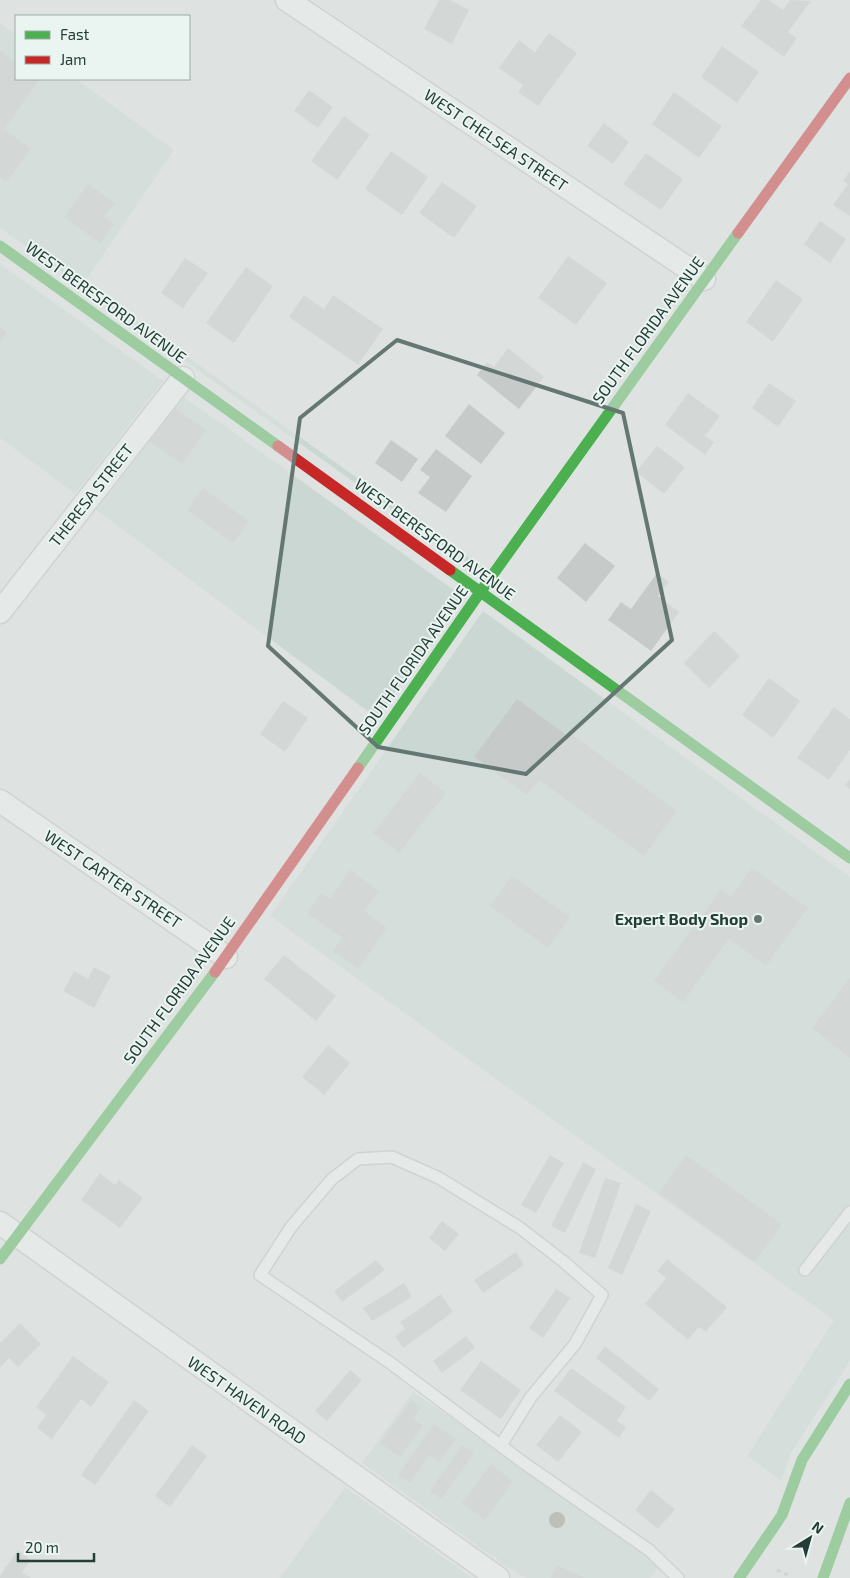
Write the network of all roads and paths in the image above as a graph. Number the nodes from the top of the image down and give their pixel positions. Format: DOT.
graph roads {
  1 [pos="288,0"];
  2 [pos="850,78"];
  3 [pos="0,246"];
  4 [pos="704,279"];
  5 [pos="183,378"];
  6 [pos="480,591"];
  7 [pos="0,612"];
  8 [pos="0,801"];
  9 [pos="850,858"];
  10 [pos="226,957"];
  11 [pos="850,1212"];
  12 [pos="8,1230"];
  13 [pos="0,1259"];
  14 [pos="805,1270"];
  15 [pos="850,1384"];
  16 [pos="500,1446"];
  17 [pos="850,1503"];
  18 [pos="774,1569"];
  19 [pos="788,1575"];
  20 [pos="496,1577"];
  21 [pos="678,1578"];
  22 [pos="739,1578"];
  23 [pos="823,1578"];
  1 -- 4 [label="street, WEST CHELSEA STREET"];
  2 -- 4 [label="street, SOUTH FLORIDA AVENUE"];
  3 -- 5 [label="street, WEST BERESFORD AVENUE"];
  4 -- 6 [label="street, SOUTH FLORIDA AVENUE"];
  5 -- 6 [label="street, WEST BERESFORD AVENUE"];
  5 -- 7 [label="street, THERESA STREET"];
  6 -- 9 [label="street, WEST BERESFORD AVENUE"];
  6 -- 10 [label="street, SOUTH FLORIDA AVENUE"];
  8 -- 10 [label="street, WEST CARTER STREET"];
  10 -- 12 [label="street, SOUTH FLORIDA AVENUE"];
  11 -- 14 [label="lane"];
  12 -- 13 [label="street, SOUTH FLORIDA AVENUE"];
  12 -- 20 [label="street, WEST HAVEN ROAD"];
  15 -- 22 [label="street"];
  16 -- 16 [label="lane"];
  16 -- 21 [label="lane"];
  17 -- 23 [label="street"];
  18 -- 19 [label="path"];
}
